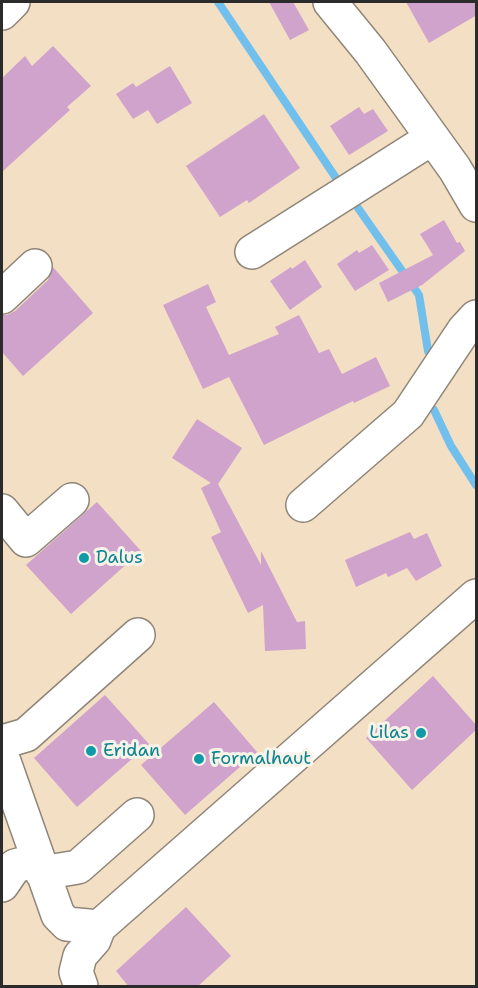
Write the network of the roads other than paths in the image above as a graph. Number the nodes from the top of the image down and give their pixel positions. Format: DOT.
graph roads {
  1 [pos="13,2"];
  2 [pos="330,2"];
  3 [pos="2,13"];
  4 [pos="432,138"];
  5 [pos="477,205"];
  6 [pos="252,252"];
  7 [pos="35,266"];
  8 [pos="2,297"];
  9 [pos="477,317"];
  10 [pos="72,501"];
  11 [pos="303,505"];
  12 [pos="2,511"];
  13 [pos="477,597"];
  14 [pos="138,634"];
  15 [pos="2,742"];
  16 [pos="2,756"];
  17 [pos="137,815"];
  18 [pos="40,866"];
  19 [pos="2,885"];
  20 [pos="99,927"];
  21 [pos="81,987"];
  1 -- 3 [label="street"];
  2 -- 4 [label="street"];
  4 -- 5 [label="street"];
  4 -- 6 [label="street"];
  7 -- 8 [label="street"];
  9 -- 11 [label="street"];
  10 -- 12 [label="street"];
  13 -- 20 [label="street"];
  14 -- 15 [label="street"];
  16 -- 18 [label="street"];
  17 -- 18 [label="street"];
  18 -- 19 [label="street"];
  18 -- 20 [label="street"];
  20 -- 21 [label="street"];
}
